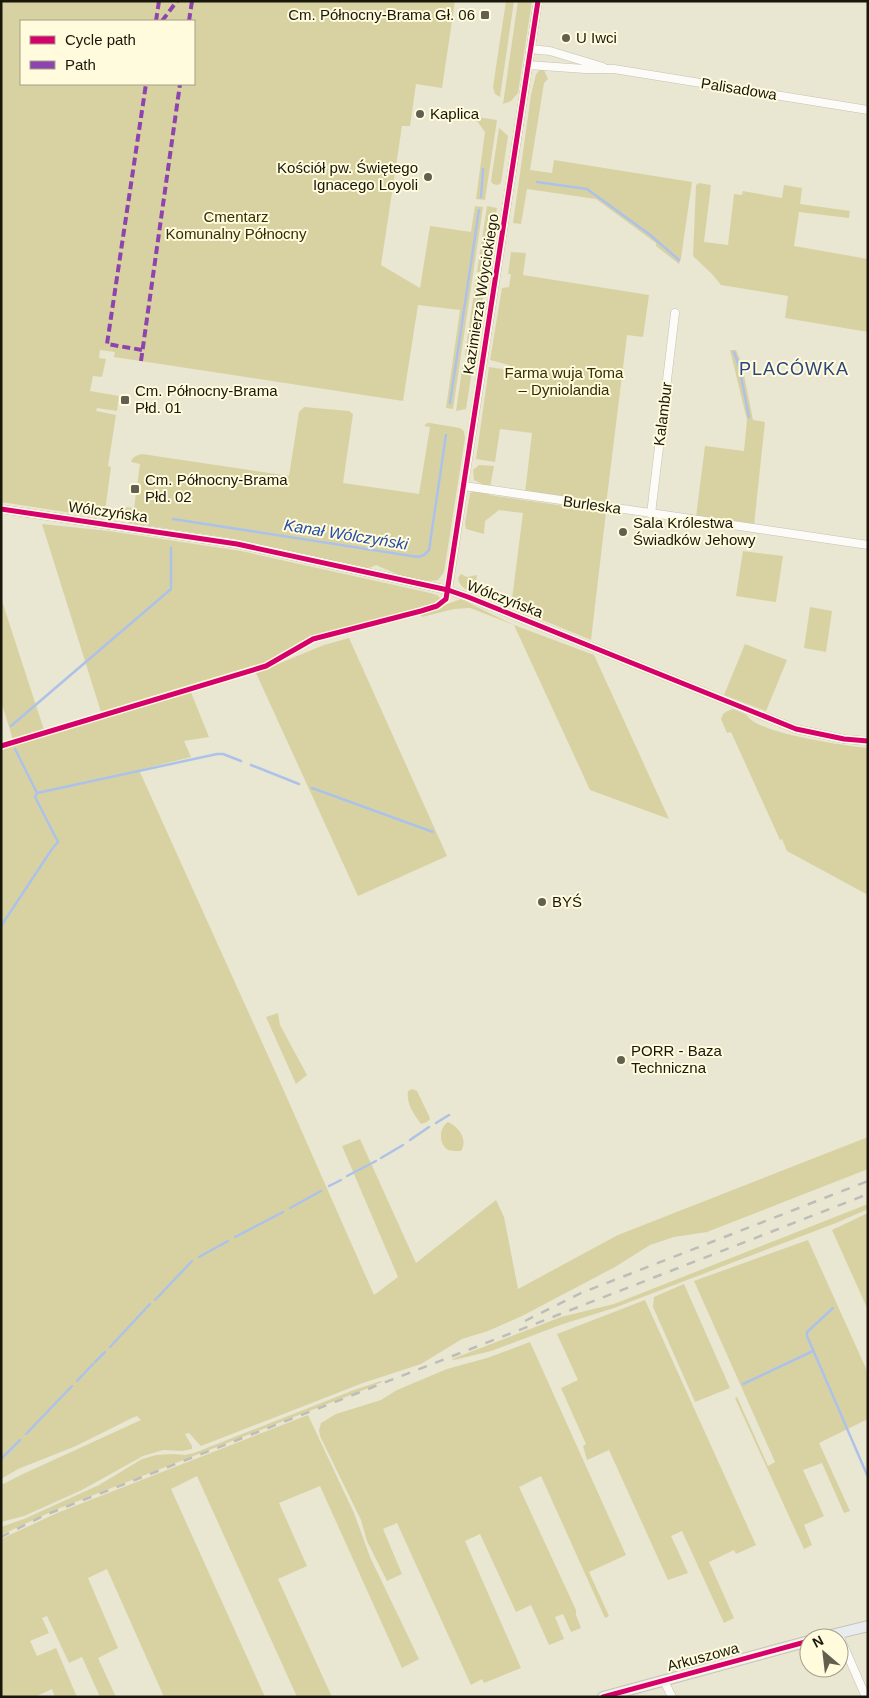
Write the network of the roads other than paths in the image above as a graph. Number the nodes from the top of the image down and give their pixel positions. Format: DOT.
graph roads {
  1 [pos="538,1"];
  2 [pos="530,49"];
  3 [pos="528,65"];
  4 [pos="609,69"];
  5 [pos="868,110"];
  6 [pos="675,313"];
  7 [pos="464,486"];
  8 [pos="1,509"];
  9 [pos="651,514"];
  10 [pos="868,546"];
  11 [pos="448,590"];
  12 [pos="868,741"];
  13 [pos="868,1626"];
  14 [pos="849,1630"];
  15 [pos="799,1644"];
  16 [pos="849,1658"];
  17 [pos="664,1681"];
  18 [pos="603,1697"];
  19 [pos="672,1697"];
  20 [pos="866,1697"];
  1 -- 2 [label="street, Kazimierza Wóycickiego"];
  2 -- 3 [label="street, Kazimierza Wóycickiego"];
  2 -- 4 [label="street, Palisadowa"];
  3 -- 4 [label="street, Palisadowa"];
  3 -- 7 [label="street, Kazimierza Wóycickiego"];
  4 -- 5 [label="street, Palisadowa"];
  6 -- 9 [label="street, Kalambur"];
  7 -- 9 [label="street, Burleska"];
  7 -- 11 [label="street, Kazimierza Wóycickiego"];
  8 -- 11 [label="street, Wólczyńska"];
  9 -- 10 [label="street, Burleska"];
  11 -- 12 [label="street, Wólczyńska"];
  13 -- 14 [label="main road"];
  15 -- 17 [label="main road, Arkuszowa"];
  16 -- 20 [label="street"];
  17 -- 18 [label="main road, Arkuszowa"];
  17 -- 19 [label="street"];
}
